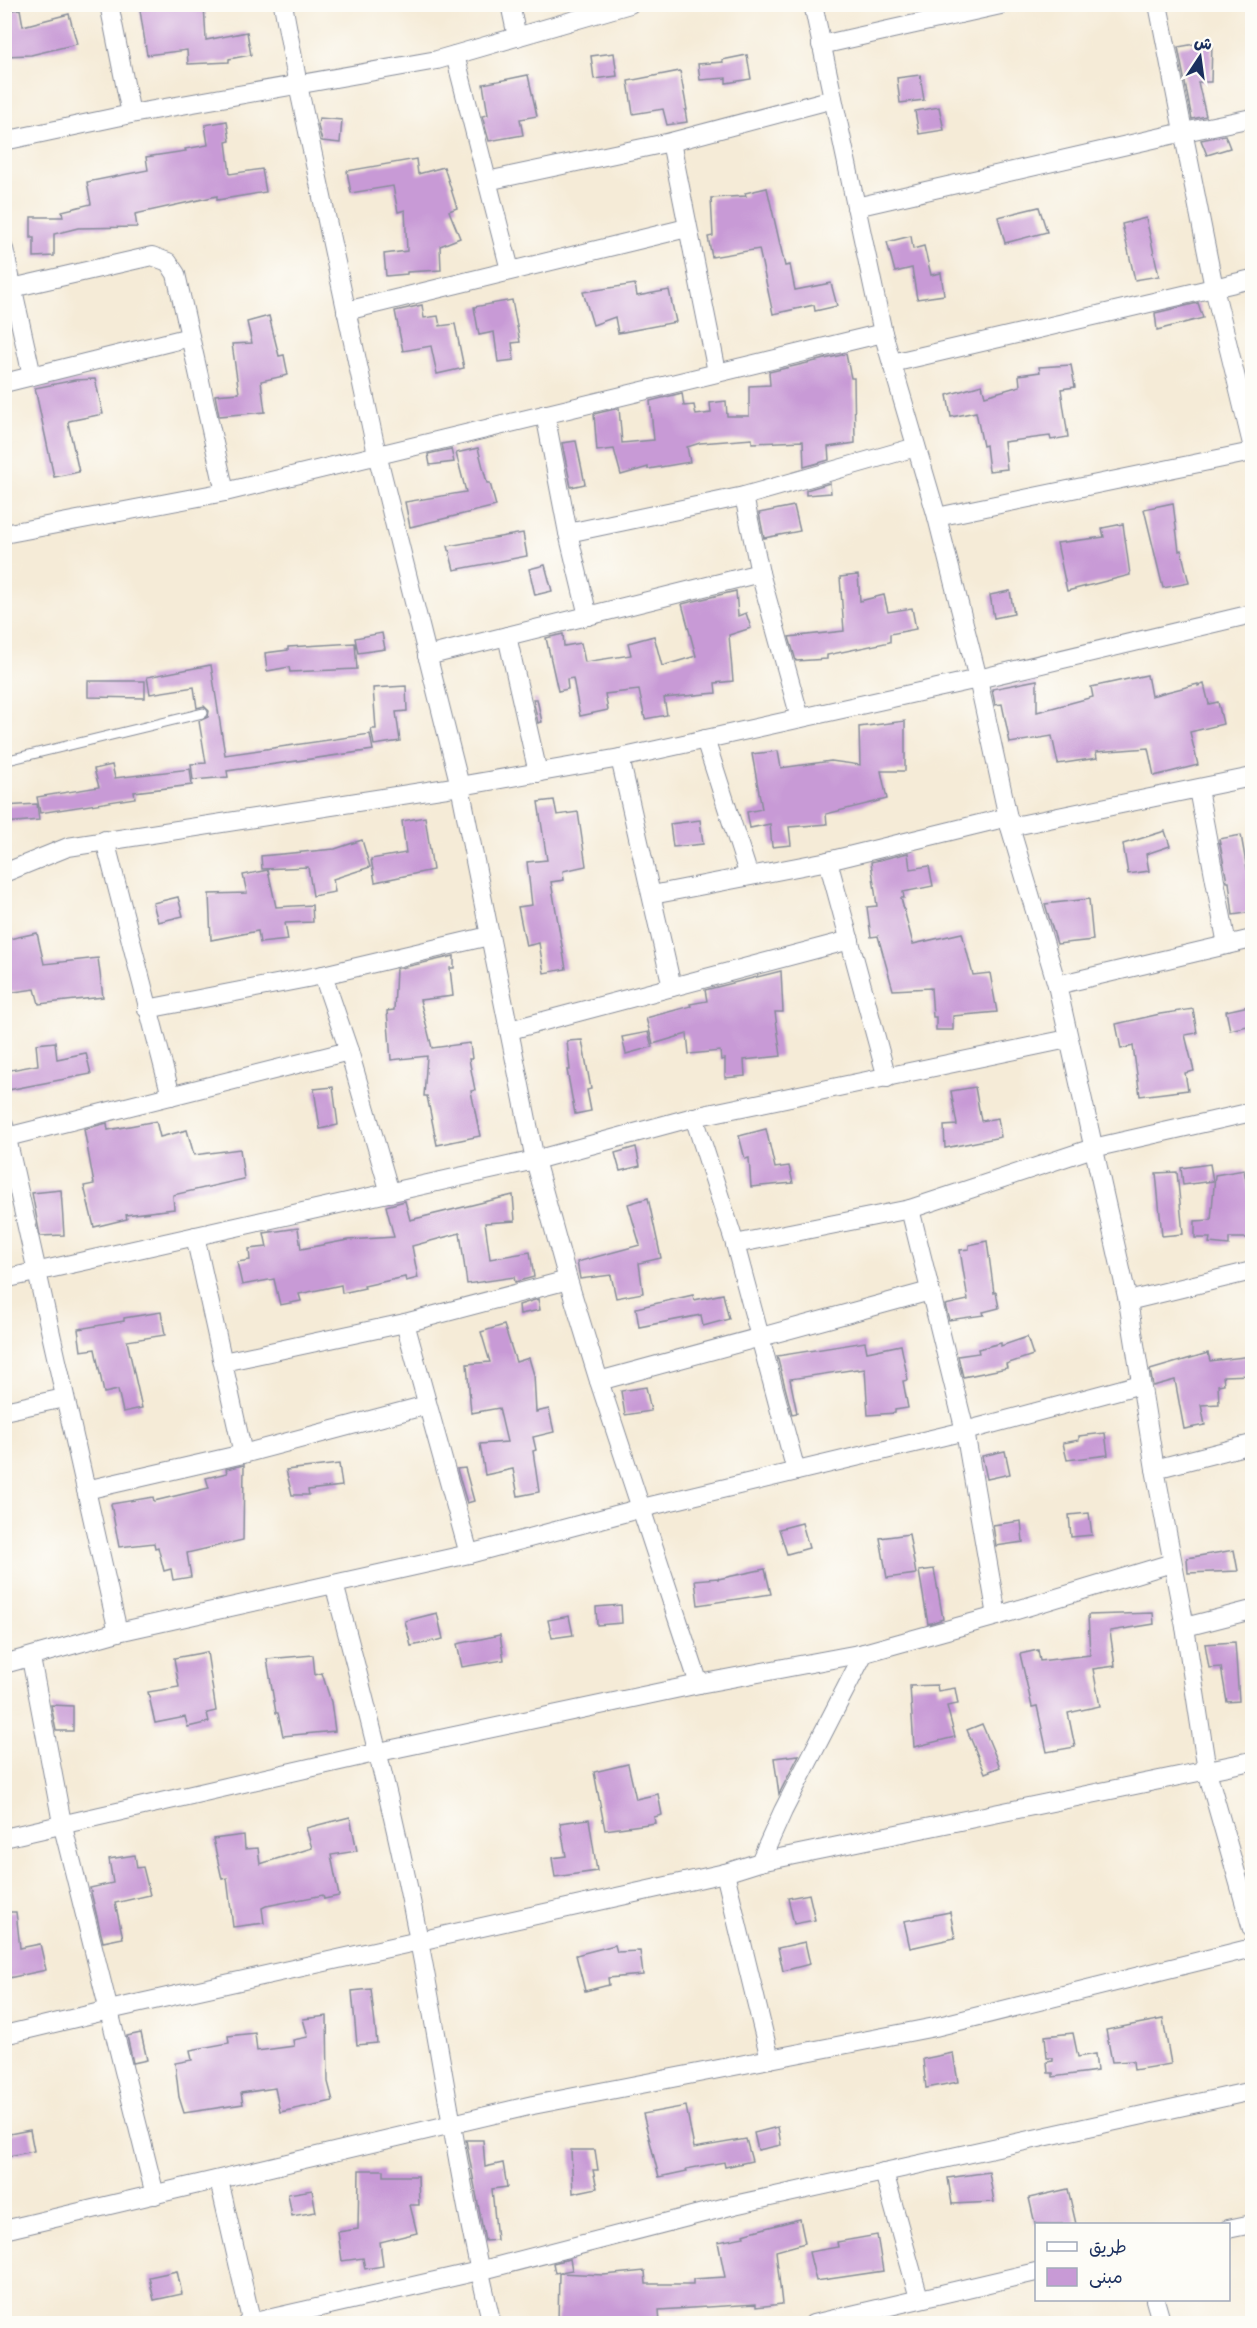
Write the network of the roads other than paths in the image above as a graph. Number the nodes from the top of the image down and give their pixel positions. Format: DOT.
graph roads {
  1 [pos="110,4"];
  2 [pos="284,4"];
  3 [pos="510,4"];
  4 [pos="630,4"];
  5 [pos="813,4"];
  6 [pos="1005,4"];
  7 [pos="1158,4"];
  8 [pos="517,37"];
  9 [pos="821,45"];
  10 [pos="455,55"];
  11 [pos="298,85"];
  12 [pos="833,99"];
  13 [pos="131,114"];
  14 [pos="1252,118"];
  15 [pos="1184,132"];
  16 [pos="4,141"];
  17 [pos="671,142"];
  18 [pos="487,181"];
  19 [pos="856,207"];
  20 [pos="687,228"];
  21 [pos="4,249"];
  22 [pos="510,270"];
  23 [pos="1252,279"];
  24 [pos="12,288"];
  25 [pos="1214,288"];
  26 [pos="346,311"];
  27 [pos="882,333"];
  28 [pos="190,337"];
  29 [pos="892,363"];
  30 [pos="717,372"];
  31 [pos="32,376"];
  32 [pos="4,383"];
  33 [pos="545,414"];
  34 [pos="1252,444"];
  35 [pos="916,447"];
  36 [pos="1252,452"];
  37 [pos="377,454"];
  38 [pos="225,492"];
  39 [pos="744,496"];
  40 [pos="937,517"];
  41 [pos="568,533"];
  42 [pos="4,534"];
  43 [pos="760,573"];
  44 [pos="1252,614"];
  45 [pos="588,616"];
  46 [pos="507,636"];
  47 [pos="427,656"];
  48 [pos="978,679"];
  49 [pos="203,713"];
  50 [pos="800,718"];
  51 [pos="705,739"];
  52 [pos="620,758"];
  53 [pos="4,761"];
  54 [pos="538,773"];
  55 [pos="1252,777"];
  56 [pos="459,786"];
  57 [pos="1198,789"];
  58 [pos="1009,822"];
  59 [pos="105,840"];
  60 [pos="828,861"];
  61 [pos="4,873"];
  62 [pos="750,876"];
  63 [pos="652,895"];
  64 [pos="489,936"];
  65 [pos="1252,939"];
  66 [pos="850,940"];
  67 [pos="1227,945"];
  68 [pos="323,975"];
  69 [pos="1058,985"];
  70 [pos="672,987"];
  71 [pos="147,1009"];
  72 [pos="510,1030"];
  73 [pos="1068,1039"];
  74 [pos="349,1051"];
  75 [pos="887,1078"];
  76 [pos="171,1096"];
  77 [pos="1252,1112"];
  78 [pos="694,1118"];
  79 [pos="6,1131"];
  80 [pos="1093,1148"];
  81 [pos="536,1160"];
  82 [pos="390,1193"];
  83 [pos="910,1209"];
  84 [pos="195,1236"];
  85 [pos="735,1244"];
  86 [pos="36,1271"];
  87 [pos="1252,1271"];
  88 [pos="4,1279"];
  89 [pos="568,1280"];
  90 [pos="930,1291"];
  91 [pos="1128,1301"];
  92 [pos="405,1323"];
  93 [pos="760,1336"];
  94 [pos="223,1362"];
  95 [pos="599,1381"];
  96 [pos="1141,1384"];
  97 [pos="64,1398"];
  98 [pos="427,1405"];
  99 [pos="4,1412"];
  100 [pos="965,1431"];
  101 [pos="1252,1444"];
  102 [pos="243,1454"];
  103 [pos="1155,1469"];
  104 [pos="796,1471"];
  105 [pos="86,1490"];
  106 [pos="642,1508"];
  107 [pos="469,1554"];
  108 [pos="1172,1563"];
  109 [pos="334,1584"];
  110 [pos="1252,1610"];
  111 [pos="997,1616"];
  112 [pos="1185,1627"];
  113 [pos="118,1632"];
  114 [pos="864,1653"];
  115 [pos="31,1658"];
  116 [pos="4,1664"];
  117 [pos="699,1684"];
  118 [pos="380,1752"];
  119 [pos="1252,1761"];
  120 [pos="1207,1771"];
  121 [pos="62,1823"];
  122 [pos="4,1838"];
  123 [pos="760,1862"];
  124 [pos="725,1873"];
  125 [pos="1252,1929"];
  126 [pos="420,1941"];
  127 [pos="1252,1948"];
  128 [pos="109,2010"];
  129 [pos="4,2035"];
  130 [pos="770,2059"];
  131 [pos="1252,2091"];
  132 [pos="450,2125"];
  133 [pos="884,2172"];
  134 [pos="219,2180"];
  135 [pos="155,2195"];
  136 [pos="1252,2224"];
  137 [pos="1230,2229"];
  138 [pos="4,2230"];
  139 [pos="479,2271"];
  140 [pos="1035,2272"];
  141 [pos="919,2298"];
  142 [pos="1155,2301"];
  143 [pos="886,2315"];
  144 [pos="250,2323"];
  145 [pos="492,2324"];
  146 [pos="813,2324"];
  147 [pos="1162,2324"];
  1 -- 13 [label="street"];
  2 -- 11 [label="street"];
  3 -- 8 [label="street"];
  4 -- 8 [label="street"];
  5 -- 9 [label="street"];
  6 -- 9 [label="street"];
  7 -- 15 [label="street"];
  8 -- 10 [label="street"];
  9 -- 12 [label="street"];
  10 -- 11 [label="street"];
  10 -- 18 [label="street"];
  11 -- 13 [label="street"];
  11 -- 26 [label="street"];
  12 -- 17 [label="street"];
  12 -- 19 [label="street"];
  13 -- 16 [label="street"];
  14 -- 15 [label="street"];
  15 -- 19 [label="street"];
  15 -- 25 [label="street"];
  17 -- 18 [label="street"];
  17 -- 20 [label="street"];
  18 -- 22 [label="street"];
  19 -- 27 [label="street"];
  20 -- 22 [label="street"];
  20 -- 30 [label="street"];
  21 -- 24 [label="street"];
  22 -- 26 [label="street"];
  23 -- 25 [label="street"];
  24 -- 28 [label="street"];
  24 -- 31 [label="street"];
  25 -- 29 [label="street"];
  25 -- 34 [label="street"];
  26 -- 37 [label="street"];
  27 -- 29 [label="street"];
  27 -- 30 [label="street"];
  28 -- 31 [label="street"];
  28 -- 38 [label="street"];
  29 -- 35 [label="street"];
  30 -- 33 [label="street"];
  31 -- 32 [label="street"];
  33 -- 37 [label="street"];
  33 -- 41 [label="street"];
  35 -- 39 [label="street"];
  35 -- 40 [label="street"];
  36 -- 40 [label="street"];
  37 -- 38 [label="street"];
  37 -- 47 [label="street"];
  38 -- 42 [label="street"];
  39 -- 41 [label="street"];
  39 -- 43 [label="street"];
  40 -- 48 [label="street"];
  41 -- 45 [label="street"];
  43 -- 45 [label="street"];
  43 -- 50 [label="street"];
  44 -- 48 [label="street"];
  45 -- 46 [label="street"];
  46 -- 47 [label="street"];
  46 -- 54 [label="street"];
  47 -- 56 [label="street"];
  48 -- 50 [label="street"];
  48 -- 58 [label="street"];
  49 -- 53 [label="lane"];
  50 -- 51 [label="street"];
  51 -- 52 [label="street"];
  51 -- 62 [label="street"];
  52 -- 54 [label="street"];
  52 -- 63 [label="street"];
  54 -- 56 [label="street"];
  55 -- 57 [label="street"];
  56 -- 59 [label="street"];
  56 -- 64 [label="street"];
  57 -- 58 [label="street"];
  57 -- 67 [label="street"];
  58 -- 60 [label="street"];
  58 -- 69 [label="street"];
  59 -- 61 [label="street"];
  59 -- 71 [label="street"];
  60 -- 62 [label="street"];
  60 -- 66 [label="street"];
  62 -- 63 [label="street"];
  63 -- 70 [label="street"];
  64 -- 68 [label="street"];
  64 -- 72 [label="street"];
  65 -- 67 [label="street"];
  66 -- 70 [label="street"];
  66 -- 75 [label="street"];
  67 -- 69 [label="street"];
  68 -- 71 [label="street"];
  68 -- 74 [label="street"];
  69 -- 73 [label="street"];
  70 -- 72 [label="street"];
  71 -- 76 [label="street"];
  72 -- 81 [label="street"];
  73 -- 75 [label="street"];
  73 -- 80 [label="street"];
  74 -- 76 [label="street"];
  74 -- 82 [label="street"];
  75 -- 78 [label="street"];
  76 -- 79 [label="street"];
  77 -- 80 [label="street"];
  78 -- 81 [label="street"];
  78 -- 85 [label="street"];
  79 -- 86 [label="street"];
  80 -- 83 [label="street"];
  80 -- 91 [label="street"];
  81 -- 82 [label="street"];
  81 -- 89 [label="street"];
  82 -- 84 [label="street"];
  83 -- 85 [label="street"];
  83 -- 90 [label="street"];
  84 -- 86 [label="street"];
  84 -- 94 [label="street"];
  85 -- 93 [label="street"];
  86 -- 88 [label="street"];
  86 -- 97 [label="street"];
  87 -- 91 [label="street"];
  89 -- 92 [label="street"];
  89 -- 95 [label="street"];
  90 -- 93 [label="street"];
  90 -- 100 [label="street"];
  91 -- 96 [label="street"];
  92 -- 94 [label="street"];
  92 -- 98 [label="street"];
  93 -- 95 [label="street"];
  93 -- 104 [label="street"];
  94 -- 102 [label="street"];
  95 -- 106 [label="street"];
  96 -- 100 [label="street"];
  96 -- 103 [label="street"];
  97 -- 99 [label="street"];
  97 -- 105 [label="street"];
  98 -- 102 [label="street"];
  98 -- 107 [label="street"];
  100 -- 104 [label="street"];
  100 -- 111 [label="street"];
  101 -- 103 [label="street"];
  102 -- 105 [label="street"];
  103 -- 108 [label="street"];
  104 -- 106 [label="street"];
  105 -- 113 [label="street"];
  106 -- 107 [label="street"];
  106 -- 117 [label="street"];
  107 -- 109 [label="street"];
  108 -- 111 [label="street"];
  108 -- 112 [label="street"];
  109 -- 113 [label="street"];
  109 -- 118 [label="street"];
  110 -- 112 [label="street"];
  111 -- 114 [label="street"];
  112 -- 120 [label="street"];
  113 -- 115 [label="street"];
  114 -- 117 [label="street"];
  114 -- 123 [label="street"];
  115 -- 116 [label="street"];
  115 -- 121 [label="street"];
  117 -- 118 [label="street"];
  118 -- 121 [label="street"];
  118 -- 126 [label="street"];
  119 -- 120 [label="street"];
  120 -- 123 [label="street"];
  120 -- 125 [label="street"];
  121 -- 122 [label="street"];
  121 -- 128 [label="street"];
  123 -- 124 [label="street"];
  124 -- 126 [label="street"];
  124 -- 130 [label="street"];
  126 -- 128 [label="street"];
  126 -- 132 [label="street"];
  127 -- 130 [label="street"];
  128 -- 129 [label="street"];
  128 -- 135 [label="street"];
  130 -- 132 [label="street"];
  131 -- 133 [label="street"];
  132 -- 134 [label="street"];
  132 -- 139 [label="street"];
  133 -- 139 [label="street"];
  133 -- 141 [label="street"];
  134 -- 135 [label="street"];
  134 -- 144 [label="street"];
  135 -- 138 [label="street"];
  136 -- 137 [label="street"];
  139 -- 144 [label="street"];
  139 -- 145 [label="street"];
  140 -- 141 [label="street"];
  141 -- 143 [label="street"];
  142 -- 147 [label="street"];
  143 -- 146 [label="street"];
}
